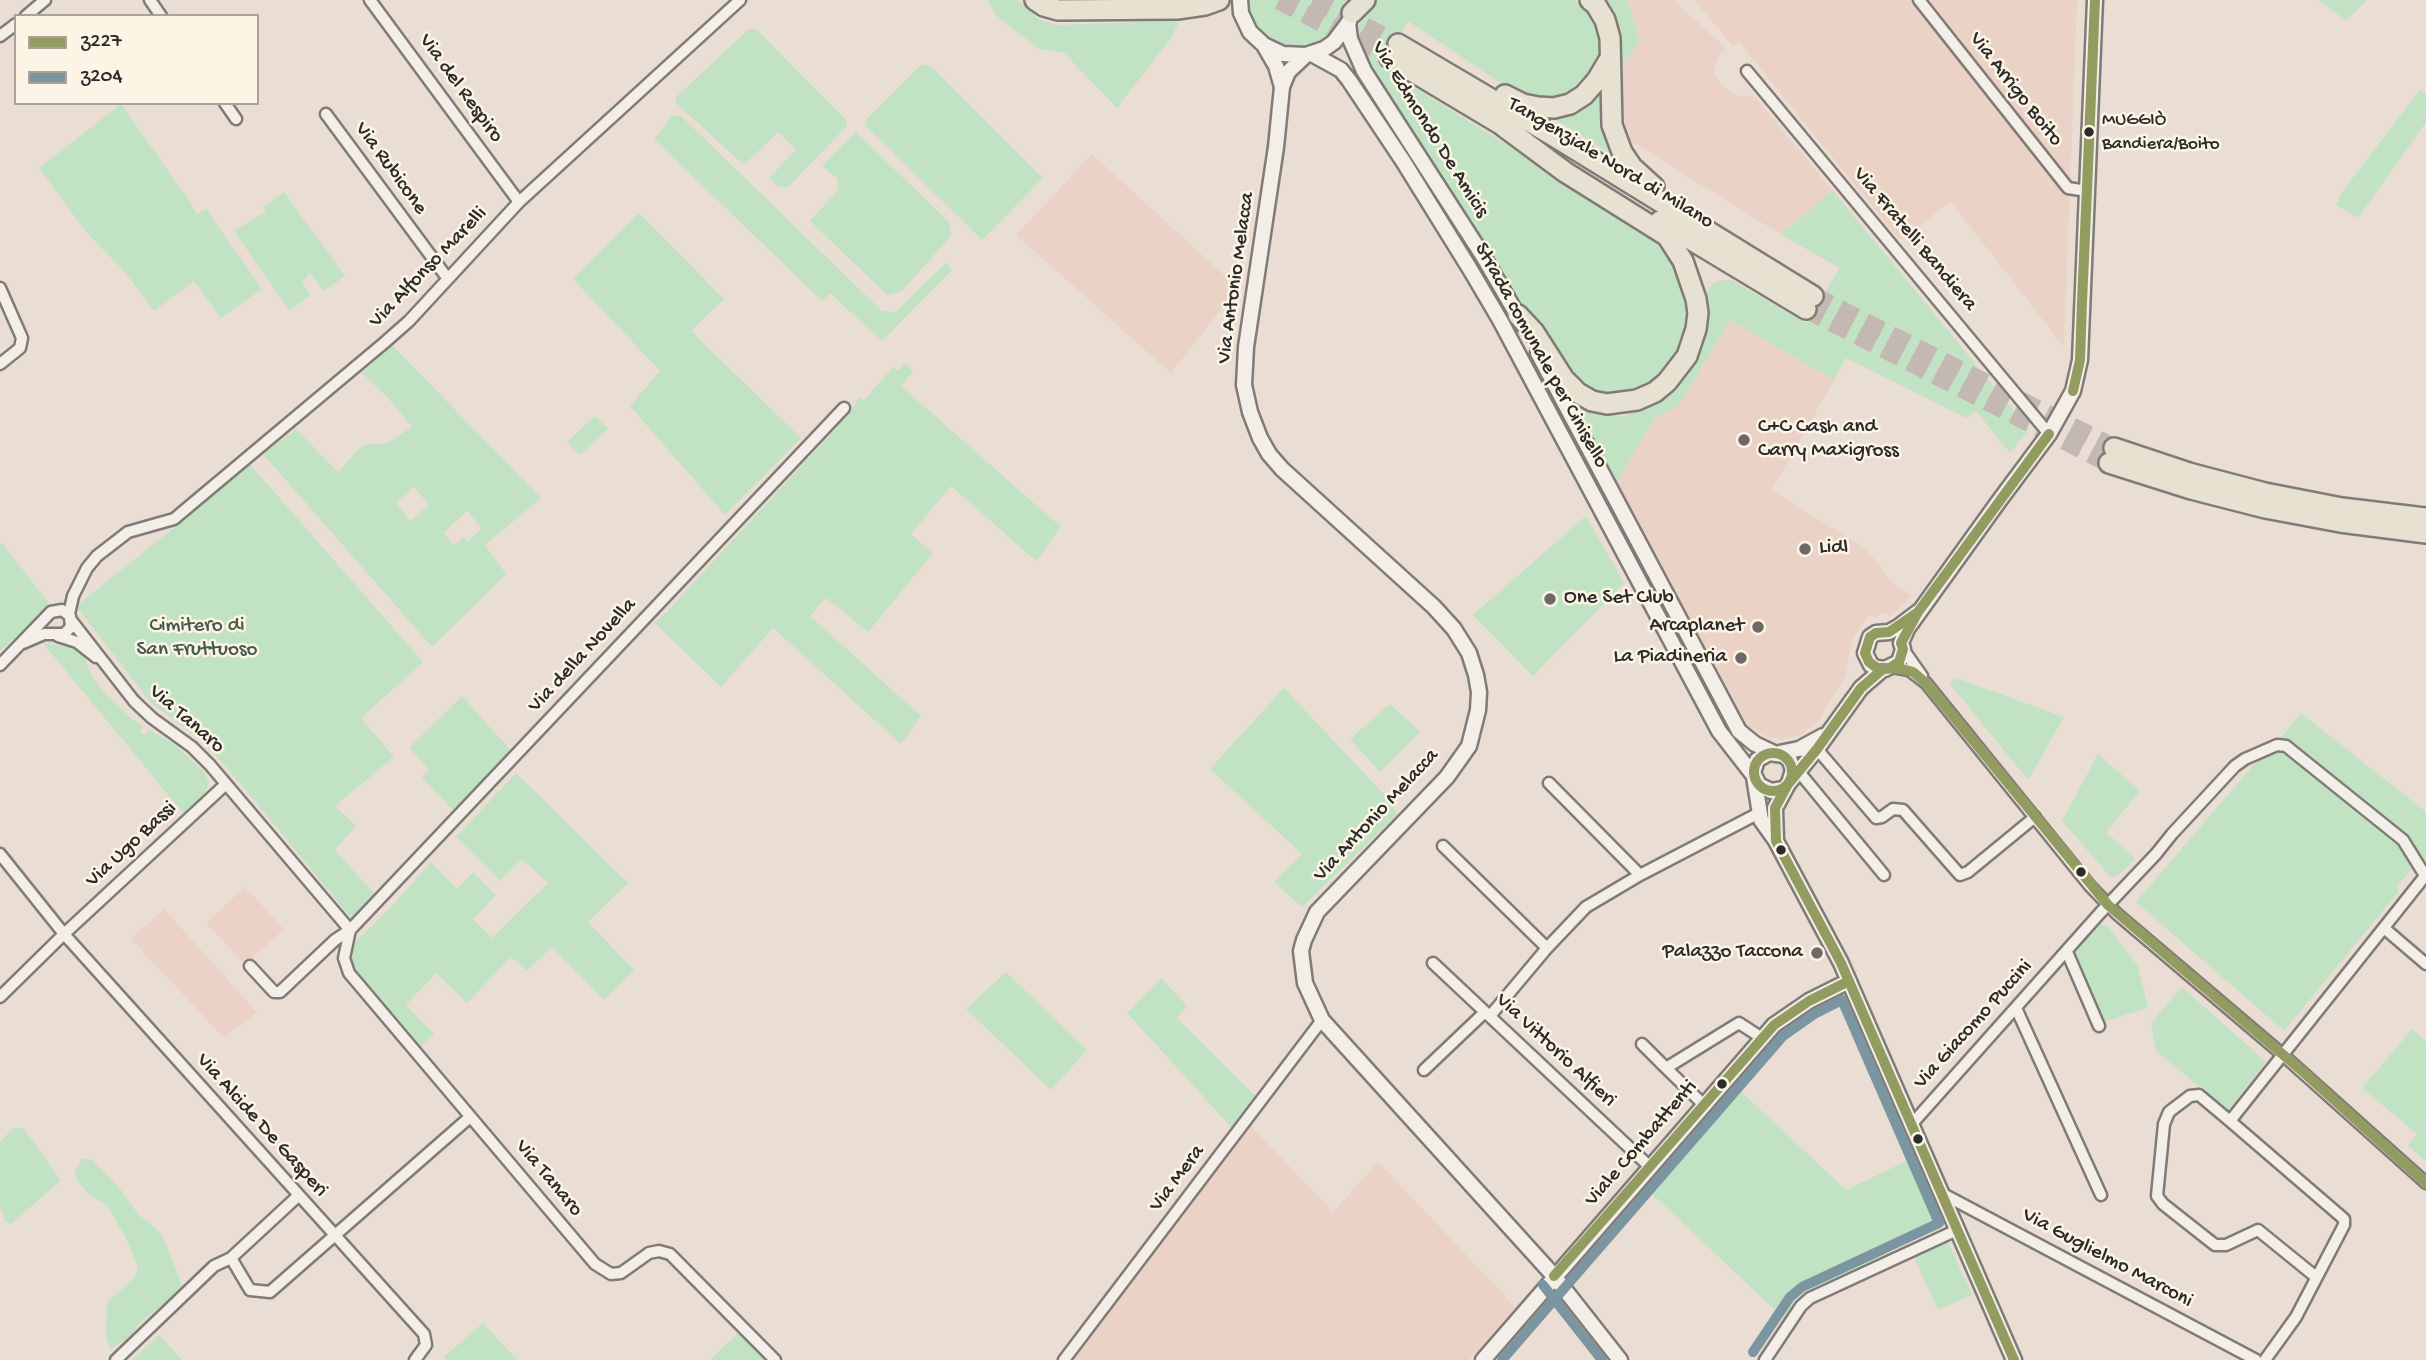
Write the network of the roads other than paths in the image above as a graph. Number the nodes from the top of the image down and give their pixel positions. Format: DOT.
graph roads {
  1 [pos="45,0"];
  2 [pos="370,0"];
  3 [pos="740,0"];
  4 [pos="1035,0"];
  5 [pos="1219,0"];
  6 [pos="1240,0"];
  7 [pos="1590,0"];
  8 [pos="1919,0"];
  9 [pos="2095,0"];
  10 [pos="1355,9"];
  11 [pos="28,14"];
  12 [pos="1264,46"];
  13 [pos="1309,54"];
  14 [pos="1610,58"];
  15 [pos="1747,71"];
  16 [pos="1457,78"];
  17 [pos="1282,88"];
  18 [pos="226,105"];
  19 [pos="327,114"];
  20 [pos="236,119"];
  21 [pos="1503,126"];
  22 [pos="2087,191"];
  23 [pos="519,202"];
  24 [pos="1677,212"];
  25 [pos="448,279"];
  26 [pos="0,288"];
  27 [pos="1518,315"];
  28 [pos="0,364"];
  29 [pos="844,408"];
  30 [pos="2049,435"];
  31 [pos="2426,518"];
  32 [pos="2426,533"];
  33 [pos="75,592"];
  34 [pos="51,612"];
  35 [pos="1918,612"];
  36 [pos="70,617"];
  37 [pos="1889,632"];
  38 [pos="54,635"];
  39 [pos="23,643"];
  40 [pos="1902,646"];
  41 [pos="1865,653"];
  42 [pos="0,665"];
  43 [pos="106,665"];
  44 [pos="1888,668"];
  45 [pos="1926,683"];
  46 [pos="1861,688"];
  47 [pos="1827,733"];
  48 [pos="1817,749"];
  49 [pos="1780,755"];
  50 [pos="1799,771"];
  51 [pos="1754,776"];
  52 [pos="1549,783"];
  53 [pos="226,784"];
  54 [pos="1789,784"];
  55 [pos="1759,813"];
  56 [pos="2035,817"];
  57 [pos="1776,841"];
  58 [pos="1443,846"];
  59 [pos="0,854"];
  60 [pos="1640,875"];
  61 [pos="1884,875"];
  62 [pos="2426,876"];
  63 [pos="2108,905"];
  64 [pos="2384,928"];
  65 [pos="350,930"];
  66 [pos="64,934"];
  67 [pos="1548,948"];
  68 [pos="2067,952"];
  69 [pos="1433,963"];
  70 [pos="2426,964"];
  71 [pos="250,966"];
  72 [pos="1849,981"];
  73 [pos="0,997"];
  74 [pos="2016,1008"];
  75 [pos="1488,1014"];
  76 [pos="1322,1020"];
  77 [pos="2099,1026"];
  78 [pos="1762,1038"];
  79 [pos="1642,1044"];
  80 [pos="2283,1055"];
  81 [pos="1666,1068"];
  82 [pos="1424,1070"];
  83 [pos="1704,1105"];
  84 [pos="470,1117"];
  85 [pos="2230,1121"];
  86 [pos="1911,1125"];
  87 [pos="1650,1167"];
  88 [pos="2426,1183"];
  89 [pos="1940,1193"];
  90 [pos="2101,1195"];
  91 [pos="298,1196"];
  92 [pos="1957,1230"];
  93 [pos="334,1236"];
  94 [pos="230,1258"];
  95 [pos="1554,1276"];
  96 [pos="2316,1277"];
  97 [pos="116,1360"];
  98 [pos="415,1360"];
  99 [pos="775,1360"];
  100 [pos="1064,1360"];
  101 [pos="1483,1360"];
  102 [pos="1620,1360"];
  103 [pos="1765,1360"];
  104 [pos="2014,1360"];
  105 [pos="2256,1360"];
  106 [pos="2265,1360"];
  1 -- 11 [label="street"];
  2 -- 23 [label="street, Via del Respiro"];
  3 -- 23 [label="street, Via Alfonso Marelli"];
  4 -- 5 [label="highway"];
  6 -- 12 [label="street, Via Antonio Melacca"];
  7 -- 14 [label="highway"];
  8 -- 22 [label="street, Via Arrigo Boito"];
  9 -- 22 [label="street"];
  10 -- 13 [label="street, Via Antonio Melacca"];
  10 -- 27 [label="street, Via Edmondo De Amicis"];
  12 -- 13 [label="street"];
  12 -- 17 [label="street, Via Antonio Melacca"];
  13 -- 17 [label="street, Via Antonio Melacca"];
  13 -- 51 [label="street, Strada comunale per Cinisello"];
  14 -- 16 [label="highway"];
  14 -- 24 [label="highway"];
  15 -- 30 [label="street, Via Fratelli Bandiera"];
  16 -- 21 [label="highway, Tangenziale Nord di Milano"];
  16 -- 24 [label="highway, Tangenziale Nord di Milano"];
  17 -- 76 [label="street, Via Antonio Melacca"];
  18 -- 20 [label="street"];
  19 -- 25 [label="street, Via Rubicone"];
  21 -- 24 [label="highway, Tangenziale Nord di Milano"];
  21 -- 27 [label="highway"];
  22 -- 30 [label="street"];
  23 -- 25 [label="street, Via Alfonso Marelli"];
  25 -- 33 [label="street, Via Alfonso Marelli"];
  26 -- 28 [label="street"];
  27 -- 49 [label="street, Via Edmondo De Amicis"];
  29 -- 65 [label="street, Via della Novella"];
  30 -- 35 [label="street"];
  31 -- 32 [label="highway"];
  33 -- 34 [label="street, Via Alfonso Marelli"];
  33 -- 36 [label="street, Via Alfonso Marelli"];
  34 -- 36 [label="street"];
  34 -- 38 [label="street"];
  34 -- 39 [label="street, Via Alfonso Marelli"];
  35 -- 37 [label="street"];
  35 -- 40 [label="street"];
  36 -- 38 [label="street, Via Alfonso Marelli"];
  36 -- 43 [label="street, Via Tanaro"];
  37 -- 40 [label="street"];
  37 -- 41 [label="street"];
  38 -- 39 [label="street, Via Alfonso Marelli"];
  38 -- 43 [label="street, Via Tanaro"];
  39 -- 42 [label="street, Via Alfonso Marelli"];
  40 -- 44 [label="street"];
  40 -- 45 [label="street"];
  41 -- 44 [label="street"];
  41 -- 46 [label="street"];
  43 -- 53 [label="street, Via Tanaro"];
  44 -- 45 [label="street"];
  44 -- 46 [label="street"];
  45 -- 56 [label="street"];
  46 -- 47 [label="street"];
  47 -- 48 [label="street"];
  47 -- 49 [label="street"];
  48 -- 50 [label="street"];
  48 -- 56 [label="street"];
  49 -- 50 [label="street"];
  49 -- 51 [label="street"];
  49 -- 54 [label="street"];
  50 -- 54 [label="street"];
  50 -- 61 [label="street"];
  51 -- 54 [label="street"];
  51 -- 55 [label="street"];
  52 -- 60 [label="street"];
  53 -- 65 [label="street, Via Tanaro"];
  53 -- 66 [label="street, Via Ugo Bassi"];
  54 -- 57 [label="street"];
  55 -- 57 [label="street"];
  55 -- 60 [label="street"];
  56 -- 63 [label="street"];
  57 -- 72 [label="street"];
  58 -- 67 [label="street"];
  59 -- 66 [label="street"];
  60 -- 67 [label="street"];
  62 -- 63 [label="street, Via Giacomo Puccini"];
  62 -- 64 [label="street"];
  63 -- 68 [label="street, Via Giacomo Puccini"];
  63 -- 80 [label="street"];
  64 -- 70 [label="street"];
  64 -- 80 [label="street"];
  65 -- 71 [label="street"];
  65 -- 84 [label="street, Via Tanaro"];
  66 -- 73 [label="street, Via Ugo Bassi"];
  66 -- 91 [label="street, Via Alcide De Gasperi"];
  67 -- 75 [label="street"];
  68 -- 74 [label="street, Via Giacomo Puccini"];
  68 -- 77 [label="street"];
  69 -- 75 [label="street, Via Vittorio Alfieri"];
  72 -- 78 [label="street, Viale Combattenti"];
  72 -- 86 [label="street"];
  74 -- 86 [label="street, Via Giacomo Puccini"];
  74 -- 90 [label="street"];
  75 -- 82 [label="street"];
  75 -- 87 [label="street, Via Vittorio Alfieri"];
  76 -- 95 [label="street, Via Antonio Melacca"];
  76 -- 100 [label="street, Via Mera"];
  78 -- 81 [label="street"];
  78 -- 83 [label="street, Viale Combattenti"];
  79 -- 81 [label="street"];
  80 -- 85 [label="street"];
  80 -- 88 [label="street"];
  81 -- 83 [label="street"];
  83 -- 87 [label="street, Viale Combattenti"];
  84 -- 93 [label="street"];
  84 -- 99 [label="street, Via Tanaro"];
  85 -- 96 [label="street"];
  85 -- 96 [label="street"];
  86 -- 89 [label="street"];
  87 -- 95 [label="street, Viale Combattenti"];
  89 -- 92 [label="street"];
  89 -- 105 [label="street, Via Guglielmo Marconi"];
  91 -- 93 [label="street, Via Alcide De Gasperi"];
  91 -- 94 [label="street"];
  92 -- 103 [label="street"];
  92 -- 104 [label="street"];
  93 -- 94 [label="street"];
  93 -- 98 [label="street, Via Alcide De Gasperi"];
  94 -- 97 [label="street"];
  95 -- 101 [label="street, Viale Combattenti"];
  95 -- 102 [label="street, Via Antonio Melacca"];
  96 -- 106 [label="street"];
}
